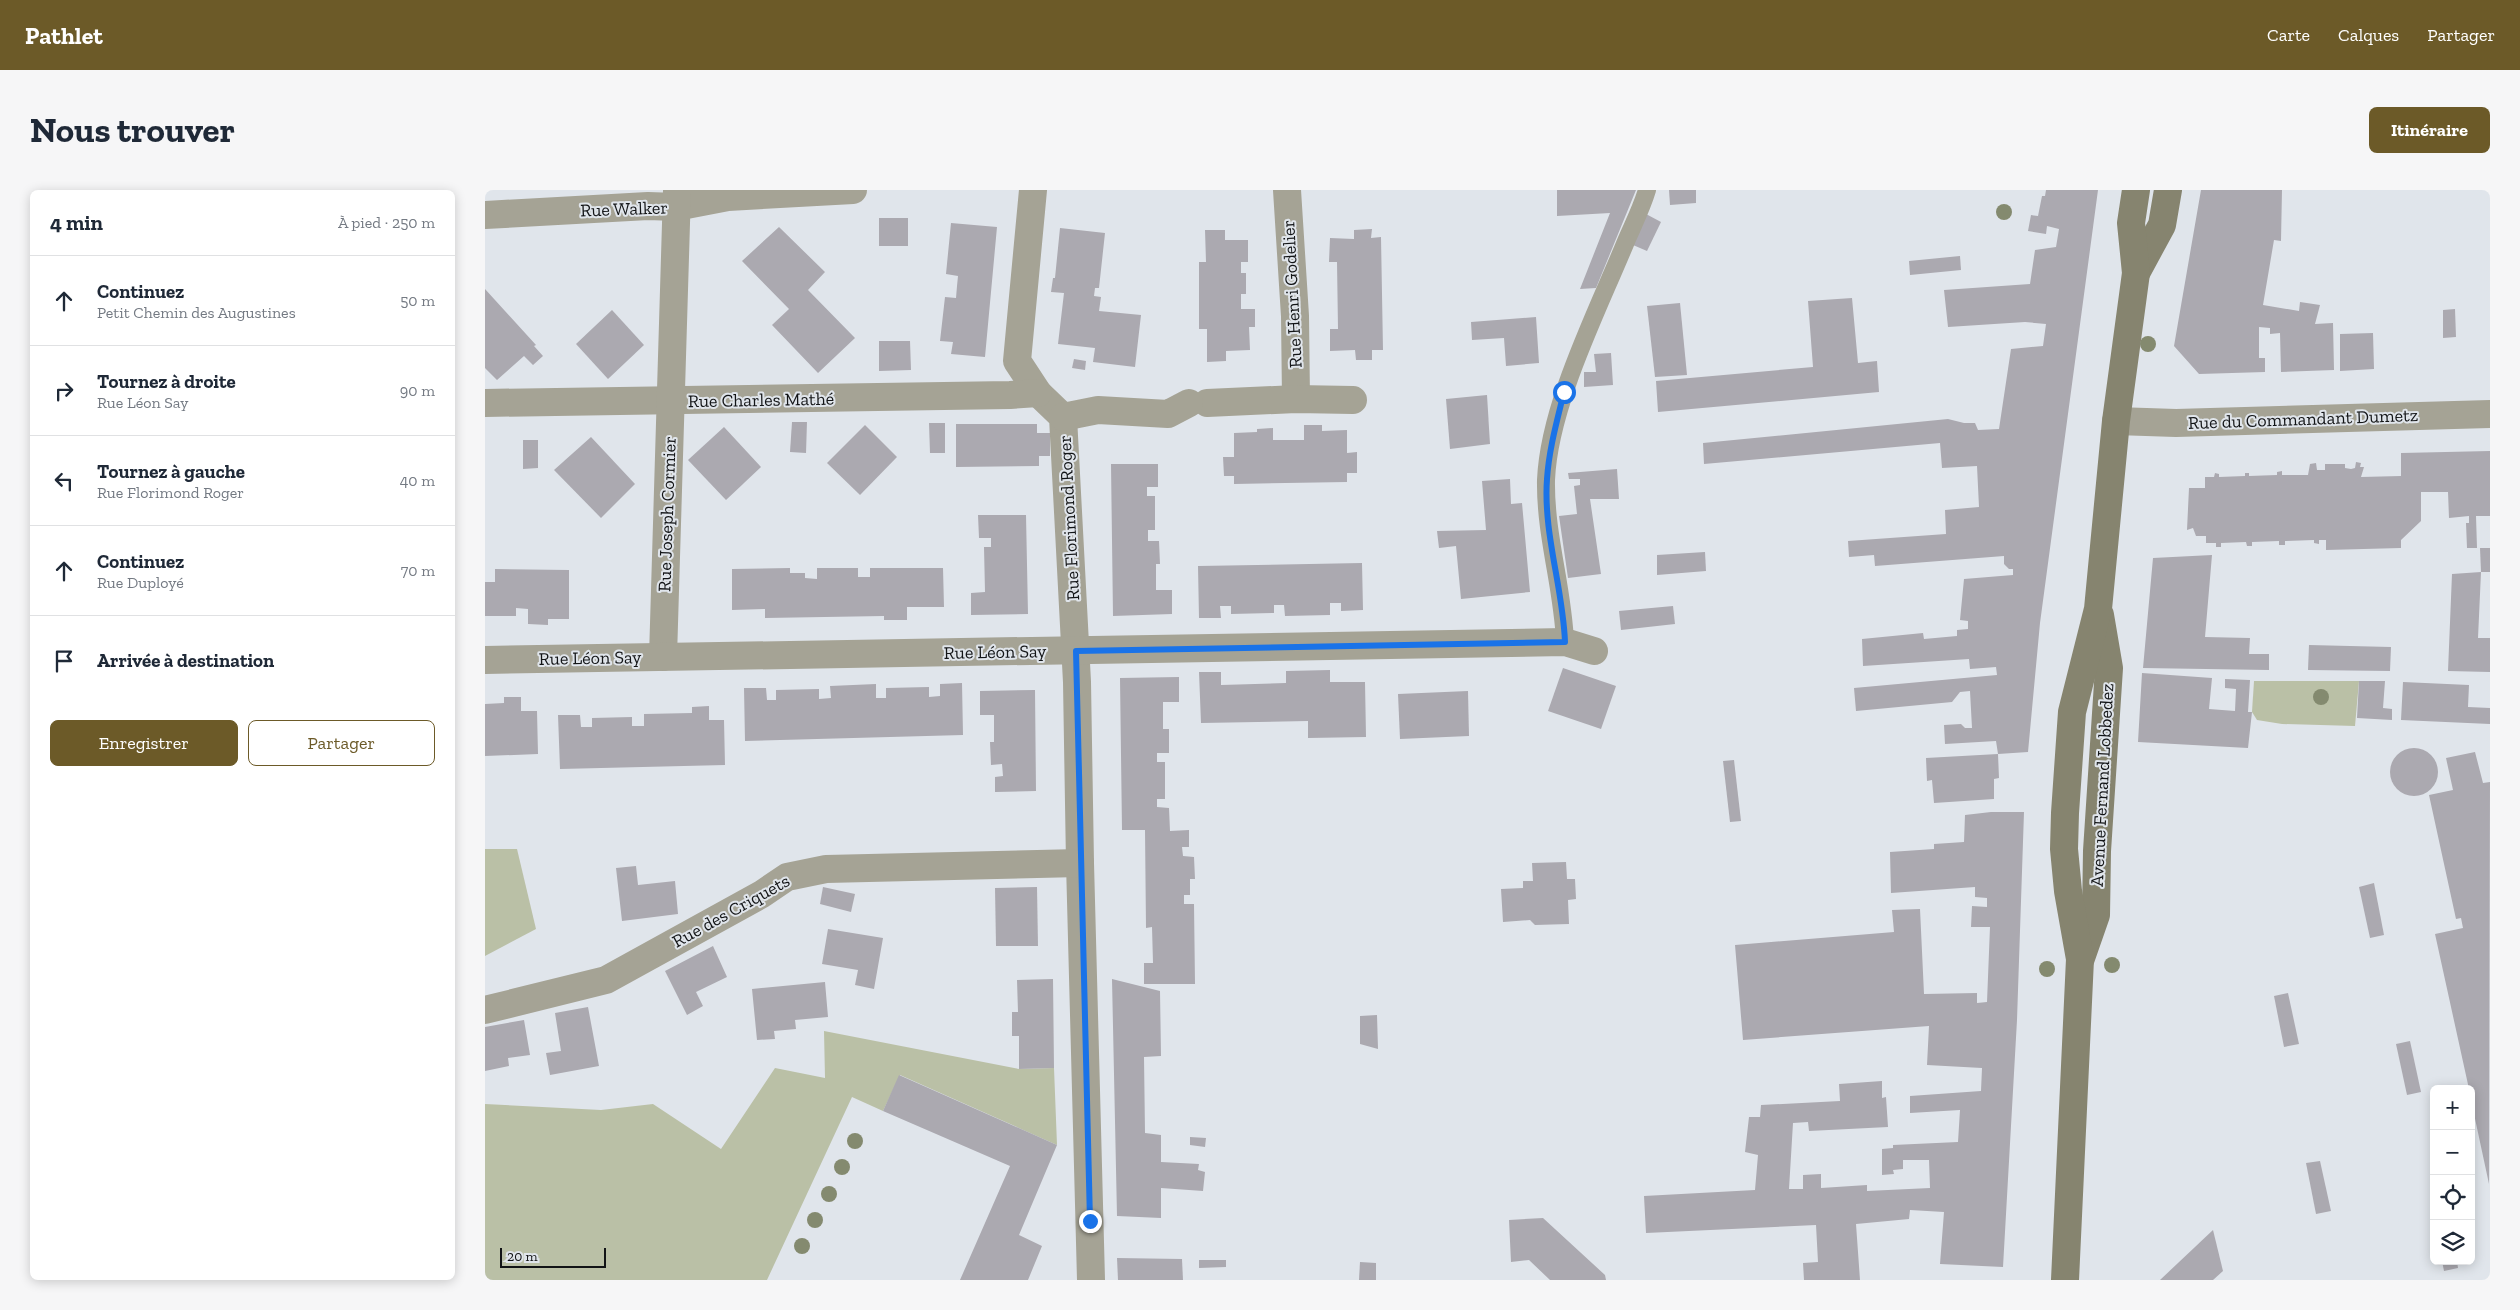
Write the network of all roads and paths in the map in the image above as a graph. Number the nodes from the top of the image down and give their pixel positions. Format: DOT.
graph roads {
  1 [pos="853,190"];
  2 [pos="1033,190"];
  3 [pos="1287,190"];
  4 [pos="1647,190"];
  5 [pos="2136,190"];
  6 [pos="2168,190"];
  7 [pos="677,199"];
  8 [pos="485,215"];
  9 [pos="2136,273"];
  10 [pos="1037,393"];
  11 [pos="1296,399"];
  12 [pos="1353,400"];
  13 [pos="671,402"];
  14 [pos="485,403"];
  15 [pos="2490,414"];
  16 [pos="1063,417"];
  17 [pos="2116,421"];
  18 [pos="2098,609"];
  19 [pos="1565,642"];
  20 [pos="1076,651"];
  21 [pos="1595,651"];
  22 [pos="663,657"];
  23 [pos="485,660"];
  24 [pos="1079,863"];
  25 [pos="2081,959"];
  26 [pos="485,1010"];
  27 [pos="2063,1273"];
  28 [pos="1091,1280"];
  1 -- 7 [label="street, Rue Walker"];
  2 -- 10 [label="street, Rue Florimond Roger"];
  3 -- 11 [label="street, Rue Henri Godelier"];
  4 -- 19 [label="lane"];
  5 -- 9 [label="main road, Avenue Fernand Lobbedez"];
  6 -- 9 [label="main road, Avenue Fernand Lobbedez"];
  7 -- 8 [label="street, Rue Walker"];
  7 -- 13 [label="street, Rue Joseph Cormier"];
  9 -- 17 [label="main road, Avenue Fernand Lobbedez"];
  10 -- 13 [label="street, Rue Charles Mathé"];
  10 -- 16 [label="street, Rue Florimond Roger"];
  11 -- 12 [label="street"];
  11 -- 16 [label="street"];
  13 -- 14 [label="street, Rue Charles Mathé"];
  13 -- 22 [label="street, Rue Joseph Cormier"];
  15 -- 17 [label="street, Rue du Commandant Dumetz"];
  16 -- 20 [label="street, Rue Florimond Roger"];
  17 -- 18 [label="main road, Avenue Fernand Lobbedez"];
  18 -- 25 [label="main road, Avenue Fernand Lobbedez"];
  18 -- 25 [label="main road, Avenue Fernand Lobbedez"];
  19 -- 20 [label="street, Rue Léon Say"];
  19 -- 21 [label="street, Rue Léon Say"];
  20 -- 22 [label="street, Rue Léon Say"];
  20 -- 24 [label="street, Rue Florimond Roger"];
  22 -- 23 [label="street, Rue Léon Say"];
  24 -- 26 [label="street, Rue des Criquets"];
  24 -- 28 [label="street, Rue Florimond Roger"];
  25 -- 27 [label="main road, Avenue Fernand Lobbedez"];
}
